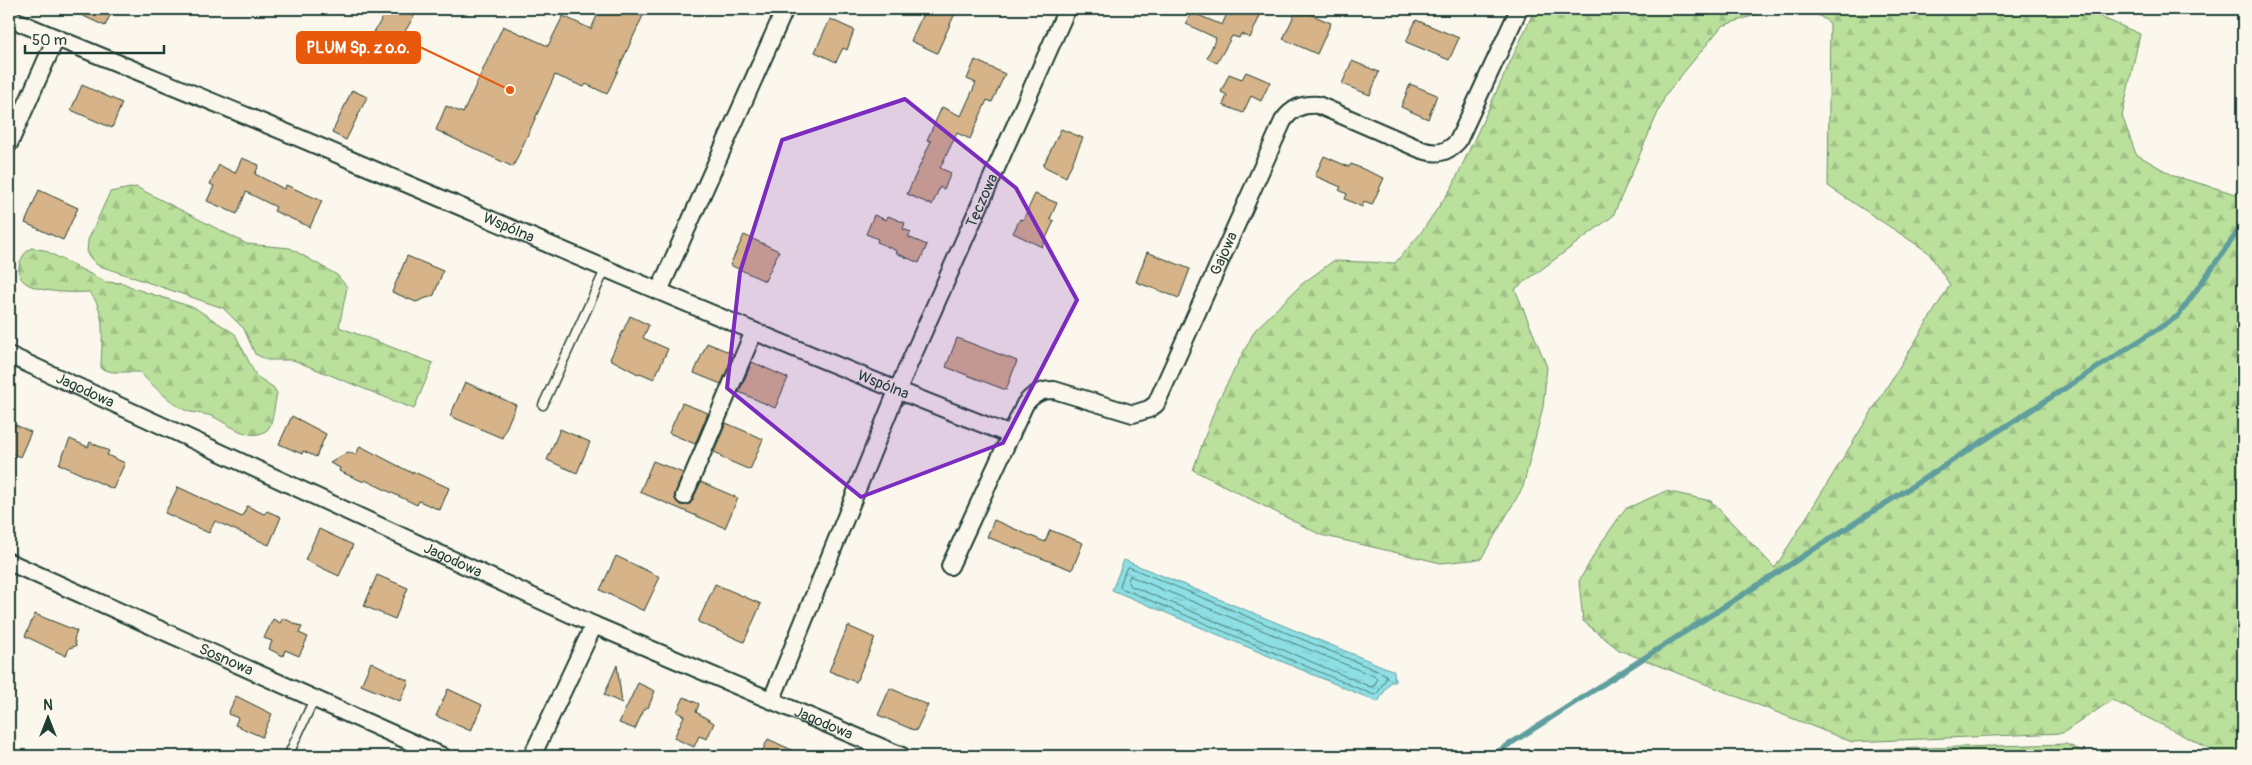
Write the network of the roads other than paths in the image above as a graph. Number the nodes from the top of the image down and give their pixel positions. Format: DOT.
graph roads {
  1 [pos="785,9"];
  2 [pos="1067,9"];
  3 [pos="1519,9"];
  4 [pos="9,18"];
  5 [pos="56,38"];
  6 [pos="9,144"];
  7 [pos="605,270"];
  8 [pos="659,291"];
  9 [pos="754,331"];
  10 [pos="9,354"];
  11 [pos="897,391"];
  12 [pos="543,405"];
  13 [pos="1011,435"];
  14 [pos="684,496"];
  15 [pos="9,562"];
  16 [pos="950,566"];
  17 [pos="594,625"];
  18 [pos="314,699"];
  19 [pos="772,700"];
  20 [pos="288,756"];
  21 [pos="442,756"];
  22 [pos="532,756"];
  23 [pos="902,756"];
  1 -- 8 [label="street"];
  2 -- 11 [label="street, Tęczowa"];
  3 -- 13 [label="street, Gajowa"];
  4 -- 5 [label="street, Wspólna"];
  5 -- 6 [label="street"];
  5 -- 7 [label="street, Wspólna"];
  7 -- 8 [label="street, Wspólna"];
  7 -- 12 [label="lane"];
  8 -- 9 [label="street, Wspólna"];
  9 -- 11 [label="street, Wspólna"];
  9 -- 14 [label="street"];
  10 -- 17 [label="street, Jagodowa"];
  11 -- 13 [label="street, Wspólna"];
  11 -- 19 [label="street, Tęczowa"];
  13 -- 16 [label="street, Gajowa"];
  15 -- 18 [label="street, Sosnowa"];
  17 -- 19 [label="street, Jagodowa"];
  17 -- 22 [label="street"];
  18 -- 20 [label="lane"];
  18 -- 21 [label="street, Sosnowa"];
  19 -- 23 [label="street, Jagodowa"];
}
